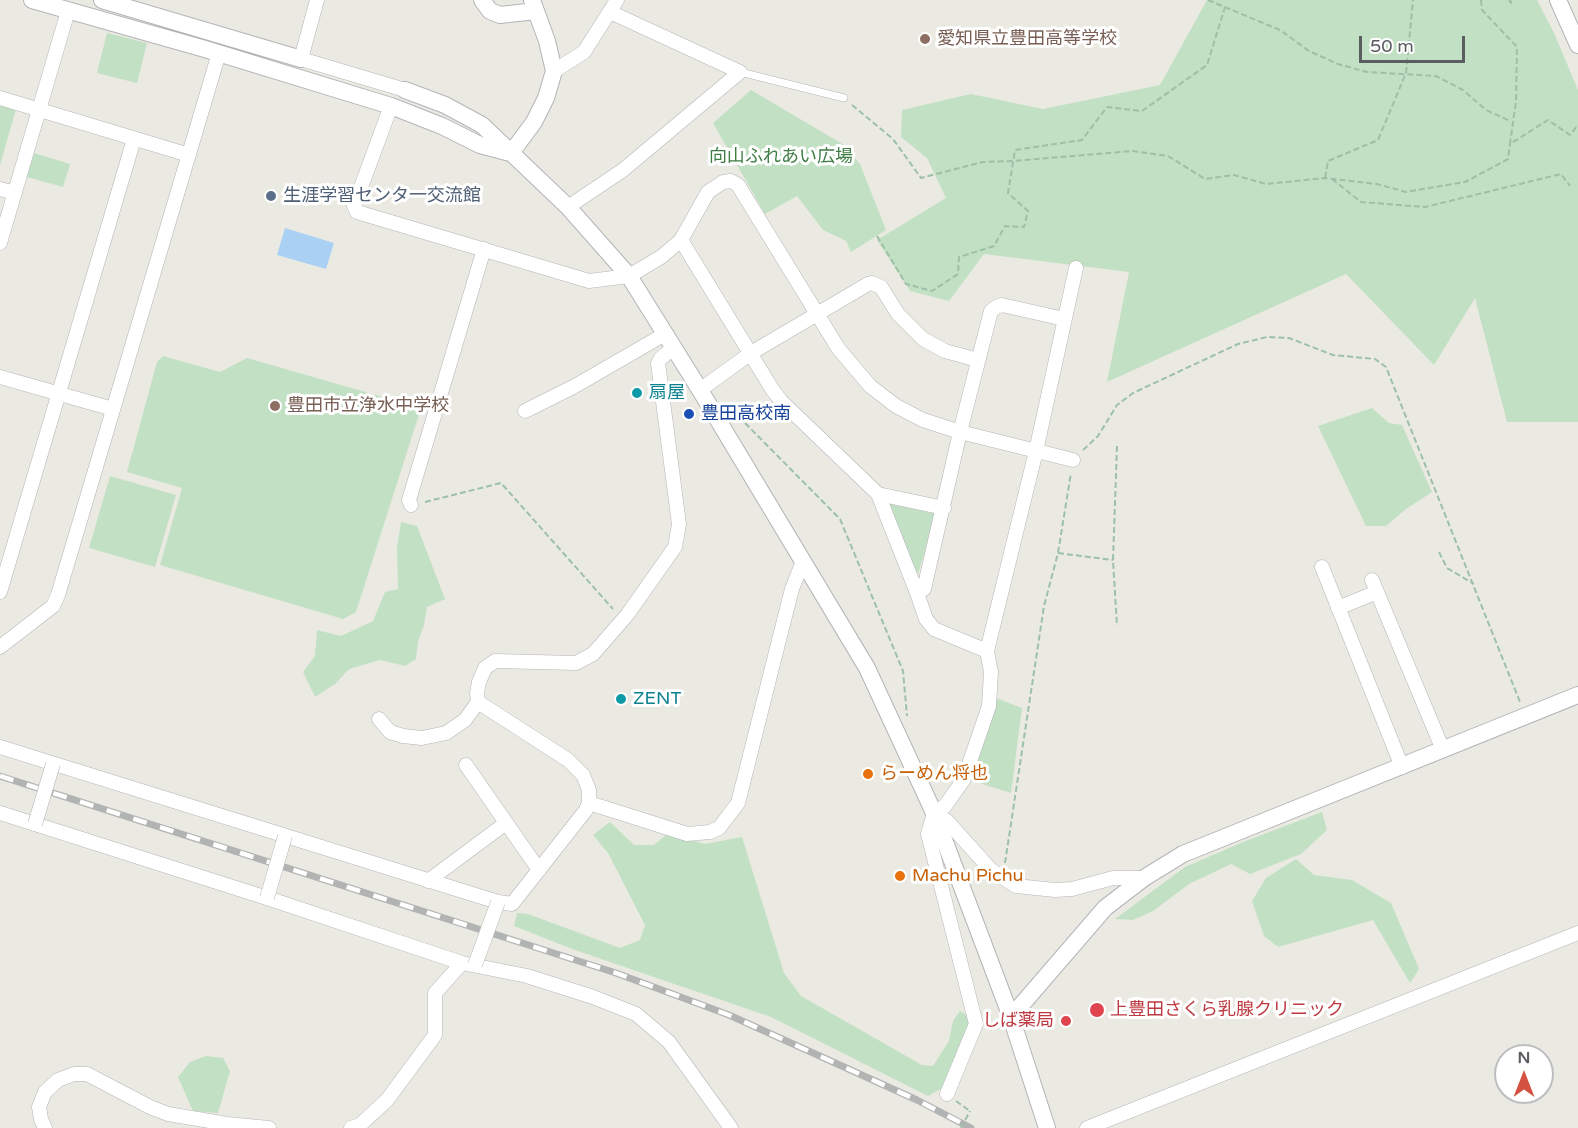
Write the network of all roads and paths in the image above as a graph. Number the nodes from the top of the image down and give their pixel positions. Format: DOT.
graph roads {
  1 [pos="32,0"];
  2 [pos="102,0"];
  3 [pos="317,0"];
  4 [pos="483,0"];
  5 [pos="1208,0"];
  6 [pos="1413,0"];
  7 [pos="1481,0"];
  8 [pos="1558,0"];
  9 [pos="534,5"];
  10 [pos="613,6"];
  11 [pos="1225,7"];
  12 [pos="68,11"];
  13 [pos="1578,45"];
  14 [pos="219,53"];
  15 [pos="301,58"];
  16 [pos="347,71"];
  17 [pos="554,71"];
  18 [pos="740,72"];
  19 [pos="1406,73"];
  20 [pos="405,90"];
  21 [pos="341,94"];
  22 [pos="844,98"];
  23 [pos="0,99"];
  24 [pos="391,106"];
  25 [pos="40,111"];
  26 [pos="1510,121"];
  27 [pos="1578,125"];
  28 [pos="134,139"];
  29 [pos="1510,144"];
  30 [pos="511,153"];
  31 [pos="189,155"];
  32 [pos="1013,161"];
  33 [pos="1325,178"];
  34 [pos="1332,179"];
  35 [pos="1570,186"];
  36 [pos="0,189"];
  37 [pos="15,194"];
  38 [pos="568,207"];
  39 [pos="877,236"];
  40 [pos="681,240"];
  41 [pos="0,243"];
  42 [pos="484,249"];
  43 [pos="1076,268"];
  44 [pos="629,276"];
  45 [pos="816,314"];
  46 [pos="1065,319"];
  47 [pos="669,341"];
  48 [pos="751,353"];
  49 [pos="978,360"];
  50 [pos="0,377"];
  51 [pos="700,390"];
  52 [pos="59,395"];
  53 [pos="113,409"];
  54 [pos="525,411"];
  55 [pos="745,423"];
  56 [pos="960,432"];
  57 [pos="1117,446"];
  58 [pos="1036,452"];
  59 [pos="1073,460"];
  60 [pos="878,494"];
  61 [pos="411,505"];
  62 [pos="944,508"];
  63 [pos="1438,552"];
  64 [pos="1058,554"];
  65 [pos="1113,560"];
  66 [pos="803,561"];
  67 [pos="1322,567"];
  68 [pos="1474,584"];
  69 [pos="0,592"];
  70 [pos="917,593"];
  71 [pos="1338,608"];
  72 [pos="622,620"];
  73 [pos="1118,626"];
  74 [pos="0,647"];
  75 [pos="987,651"];
  76 [pos="1578,695"];
  77 [pos="478,702"];
  78 [pos="1527,715"];
  79 [pos="379,720"];
  80 [pos="896,732"];
  81 [pos="0,747"];
  82 [pos="1443,750"];
  83 [pos="53,764"];
  84 [pos="466,765"];
  85 [pos="1402,767"];
  86 [pos="589,803"];
  87 [pos="0,813"];
  88 [pos="934,813"];
  89 [pos="506,823"];
  90 [pos="35,824"];
  91 [pos="285,836"];
  92 [pos="539,870"];
  93 [pos="1003,878"];
  94 [pos="1144,878"];
  95 [pos="428,881"];
  96 [pos="267,898"];
  97 [pos="498,902"];
  98 [pos="1578,933"];
  99 [pos="469,964"];
  100 [pos="1011,1017"];
  101 [pos="947,1094"];
  102 [pos="970,1112"];
  103 [pos="45,1128"];
  104 [pos="269,1128"];
  105 [pos="351,1128"];
  106 [pos="731,1128"];
  107 [pos="961,1128"];
  108 [pos="1047,1128"];
  109 [pos="1087,1128"];
  1 -- 12 [label="street"];
  2 -- 15 [label="street"];
  3 -- 15 [label="street"];
  4 -- 9 [label="street"];
  5 -- 11 [label="path"];
  6 -- 19 [label="path"];
  7 -- 29 [label="path"];
  8 -- 13 [label="street"];
  9 -- 17 [label="street"];
  10 -- 17 [label="street"];
  10 -- 18 [label="street"];
  11 -- 19 [label="path"];
  11 -- 32 [label="path"];
  12 -- 14 [label="street"];
  12 -- 25 [label="street"];
  14 -- 21 [label="street"];
  14 -- 31 [label="street"];
  15 -- 16 [label="street"];
  16 -- 20 [label="street"];
  16 -- 21 [label="lane"];
  17 -- 30 [label="street"];
  18 -- 22 [label="lane"];
  18 -- 38 [label="street"];
  19 -- 26 [label="path"];
  19 -- 33 [label="path"];
  20 -- 30 [label="street"];
  21 -- 24 [label="street"];
  22 -- 32 [label="path"];
  23 -- 25 [label="street"];
  24 -- 30 [label="street"];
  24 -- 42 [label="street"];
  25 -- 28 [label="street"];
  25 -- 37 [label="street"];
  27 -- 29 [label="path"];
  28 -- 31 [label="street"];
  28 -- 52 [label="street"];
  29 -- 34 [label="path"];
  30 -- 38 [label="street"];
  31 -- 53 [label="street"];
  32 -- 33 [label="path"];
  32 -- 39 [label="path"];
  33 -- 34 [label="path"];
  34 -- 35 [label="path"];
  36 -- 37 [label="street"];
  37 -- 41 [label="street"];
  38 -- 44 [label="street"];
  40 -- 44 [label="street"];
  40 -- 45 [label="street"];
  40 -- 48 [label="street"];
  42 -- 44 [label="street"];
  42 -- 61 [label="street"];
  43 -- 46 [label="street"];
  44 -- 47 [label="street"];
  45 -- 48 [label="street"];
  45 -- 49 [label="street"];
  45 -- 56 [label="street"];
  46 -- 49 [label="street"];
  46 -- 58 [label="street"];
  47 -- 51 [label="street"];
  47 -- 54 [label="street"];
  47 -- 72 [label="street"];
  48 -- 51 [label="street"];
  48 -- 60 [label="street"];
  49 -- 56 [label="street"];
  50 -- 52 [label="street"];
  51 -- 66 [label="street"];
  52 -- 53 [label="street"];
  52 -- 69 [label="street"];
  53 -- 74 [label="street"];
  55 -- 80 [label="path"];
  56 -- 58 [label="street"];
  56 -- 62 [label="street"];
  57 -- 65 [label="path"];
  58 -- 59 [label="street"];
  58 -- 75 [label="street"];
  59 -- 64 [label="path"];
  59 -- 68 [label="path"];
  60 -- 62 [label="street"];
  60 -- 70 [label="street"];
  61 -- 72 [label="path"];
  62 -- 70 [label="street"];
  63 -- 68 [label="path"];
  64 -- 65 [label="path"];
  64 -- 93 [label="path"];
  65 -- 73 [label="path"];
  66 -- 80 [label="street"];
  66 -- 86 [label="street"];
  67 -- 71 [label="street"];
  68 -- 78 [label="path"];
  70 -- 75 [label="street"];
  71 -- 82 [label="street"];
  71 -- 85 [label="street"];
  72 -- 77 [label="street"];
  75 -- 88 [label="street"];
  76 -- 78 [label="street"];
  77 -- 79 [label="street"];
  77 -- 86 [label="street"];
  78 -- 82 [label="street"];
  80 -- 88 [label="street"];
  81 -- 83 [label="street"];
  82 -- 85 [label="street"];
  83 -- 90 [label="street, bridge"];
  83 -- 91 [label="street"];
  84 -- 89 [label="street"];
  85 -- 94 [label="street"];
  86 -- 92 [label="street"];
  87 -- 90 [label="street"];
  88 -- 93 [label="street"];
  88 -- 100 [label="street"];
  88 -- 101 [label="street"];
  89 -- 92 [label="street"];
  89 -- 95 [label="street"];
  90 -- 96 [label="street"];
  91 -- 95 [label="street"];
  91 -- 96 [label="street, bridge"];
  92 -- 97 [label="street"];
  93 -- 94 [label="street"];
  94 -- 100 [label="street"];
  95 -- 97 [label="street"];
  96 -- 99 [label="street"];
  97 -- 99 [label="street, bridge"];
  98 -- 109 [label="street"];
  99 -- 105 [label="street"];
  99 -- 106 [label="street"];
  100 -- 108 [label="street"];
  102 -- 107 [label="path, bridge"];
  103 -- 104 [label="street"];
}
